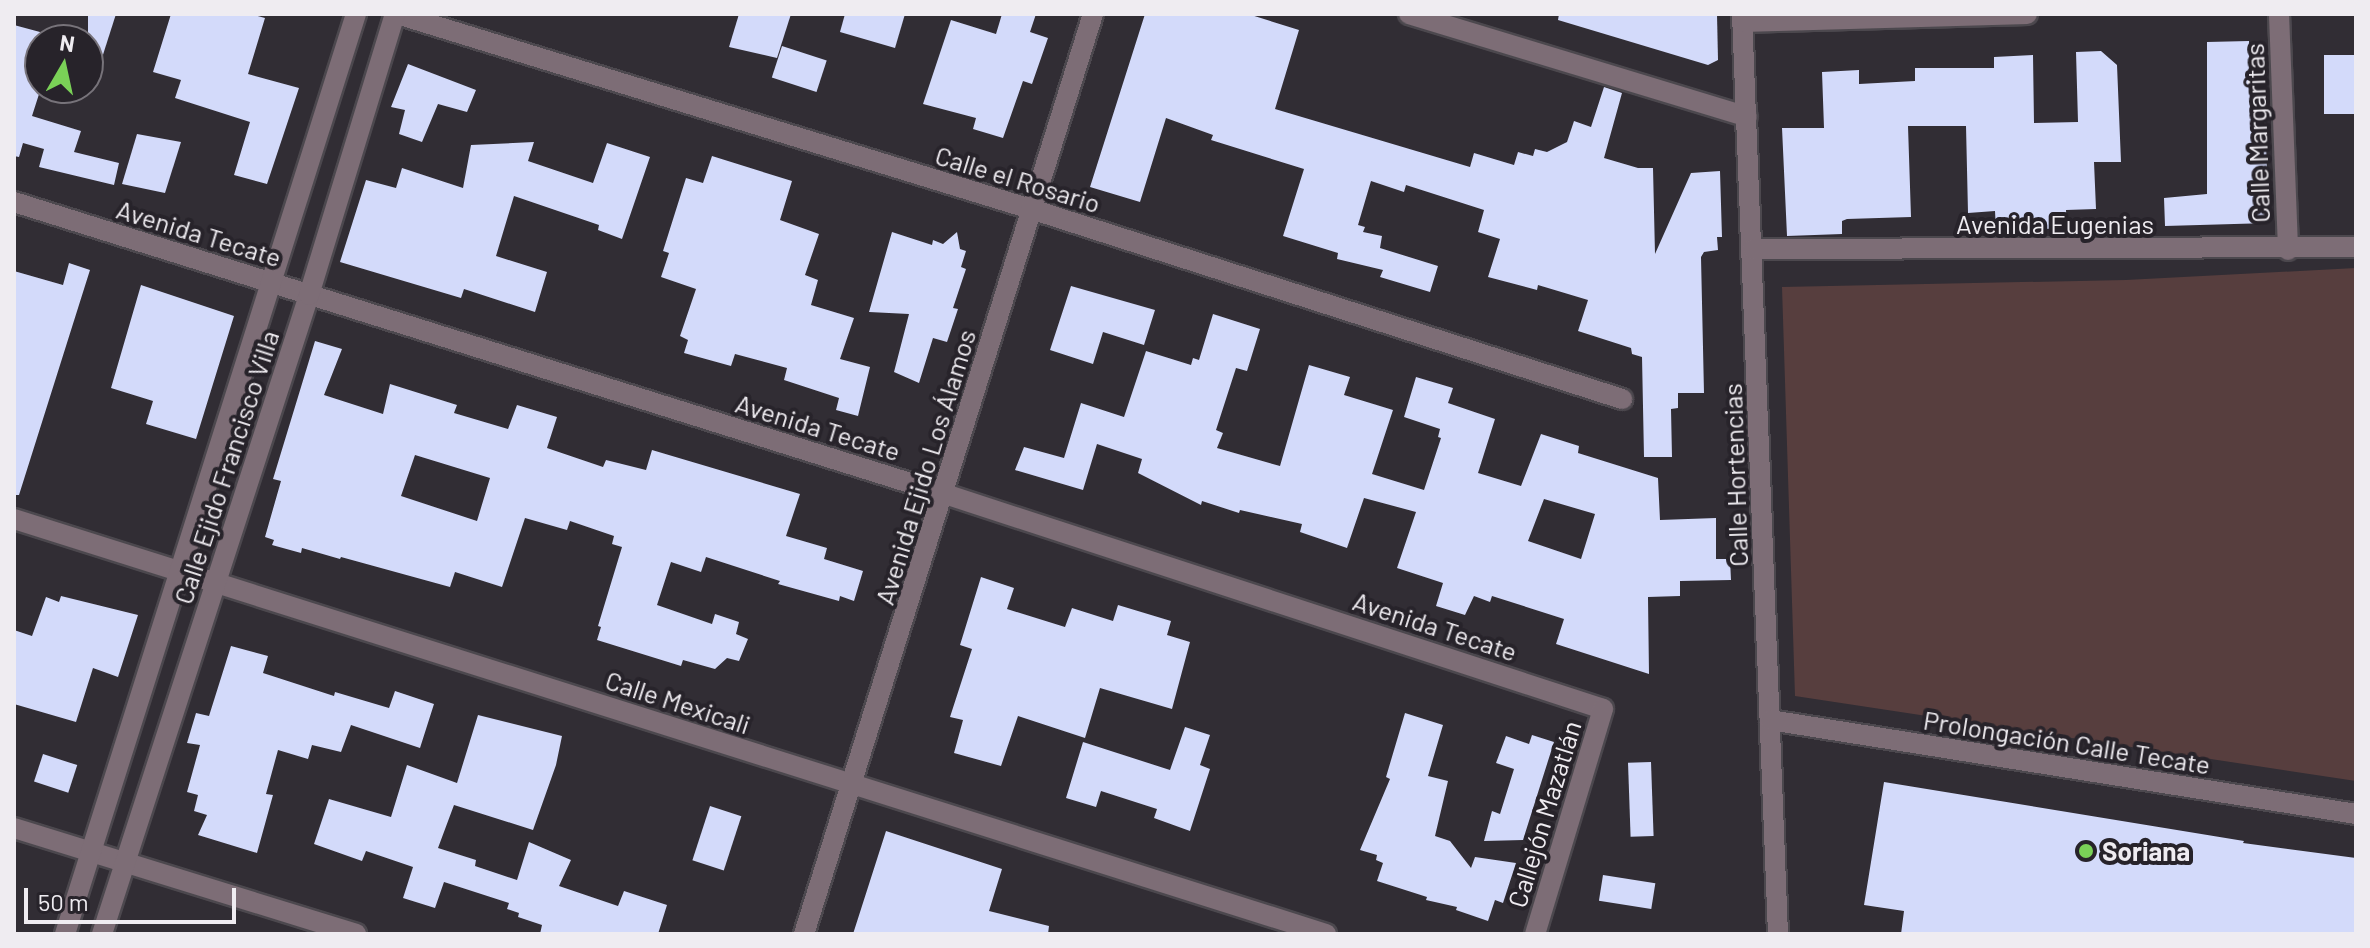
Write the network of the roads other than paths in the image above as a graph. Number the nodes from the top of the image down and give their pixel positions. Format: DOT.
graph roads {
  1 [pos="356,14"];
  2 [pos="396,14"];
  3 [pos="1093,14"];
  4 [pos="1409,14"];
  5 [pos="2027,14"];
  6 [pos="2279,14"];
  7 [pos="1742,18"];
  8 [pos="1747,117"];
  9 [pos="14,202"];
  10 [pos="1031,209"];
  11 [pos="2356,247"];
  12 [pos="1753,249"];
  13 [pos="2288,250"];
  14 [pos="269,283"];
  15 [pos="309,295"];
  16 [pos="1622,399"];
  17 [pos="945,494"];
  18 [pos="14,519"];
  19 [pos="179,571"];
  20 [pos="215,582"];
  21 [pos="1603,709"];
  22 [pos="1770,720"];
  23 [pos="854,785"];
  24 [pos="2356,814"];
  25 [pos="14,828"];
  26 [pos="91,851"];
  27 [pos="126,863"];
  28 [pos="65,934"];
  29 [pos="102,934"];
  30 [pos="356,934"];
  31 [pos="804,934"];
  32 [pos="1326,934"];
  33 [pos="1535,934"];
  34 [pos="1778,934"];
  1 -- 14 [label="street, Calle Ejido Francisco Villa"];
  2 -- 10 [label="street, Calle el Rosario"];
  2 -- 15 [label="street, Calle Ejido Francisco Villa"];
  3 -- 10 [label="street, Avenida Ejido Los Álamos"];
  4 -- 8 [label="street"];
  5 -- 7 [label="street"];
  6 -- 13 [label="street, Calle Margaritas"];
  7 -- 8 [label="street, Calle Hortencias"];
  8 -- 12 [label="street, Calle Hortencias"];
  9 -- 14 [label="street, Avenida Tecate"];
  10 -- 16 [label="street, Calle el Rosario"];
  10 -- 17 [label="street, Avenida Ejido Los Álamos"];
  11 -- 13 [label="street, Avenida Eugenias"];
  12 -- 13 [label="street, Avenida Eugenias"];
  12 -- 22 [label="street, Calle Hortencias"];
  14 -- 15 [label="street, Avenida Tecate"];
  14 -- 19 [label="street, Calle Ejido Francisco Villa"];
  15 -- 17 [label="street, Avenida Tecate"];
  15 -- 20 [label="street, Calle Ejido Francisco Villa"];
  17 -- 21 [label="street, Avenida Tecate"];
  17 -- 23 [label="street, Avenida Ejido Los Álamos"];
  18 -- 19 [label="street, Calle Mexicali"];
  19 -- 20 [label="street, Calle Mexicali"];
  19 -- 26 [label="street, Calle Ejido Francisco Villa"];
  20 -- 23 [label="street, Calle Mexicali"];
  20 -- 27 [label="street, Calle Ejido Francisco Villa"];
  21 -- 33 [label="street, Callejón Mazatlán"];
  22 -- 24 [label="street, Prolongación Calle Tecate"];
  22 -- 34 [label="street, Calle Hortencias"];
  23 -- 31 [label="street, Avenida Ejido Los Álamos"];
  23 -- 32 [label="street, Calle Mexicali"];
  25 -- 26 [label="street"];
  26 -- 27 [label="street"];
  26 -- 28 [label="street, Calle Ejido Francisco Villa"];
  27 -- 29 [label="street, Calle Ejido Francisco Villa"];
  27 -- 30 [label="street"];
}
